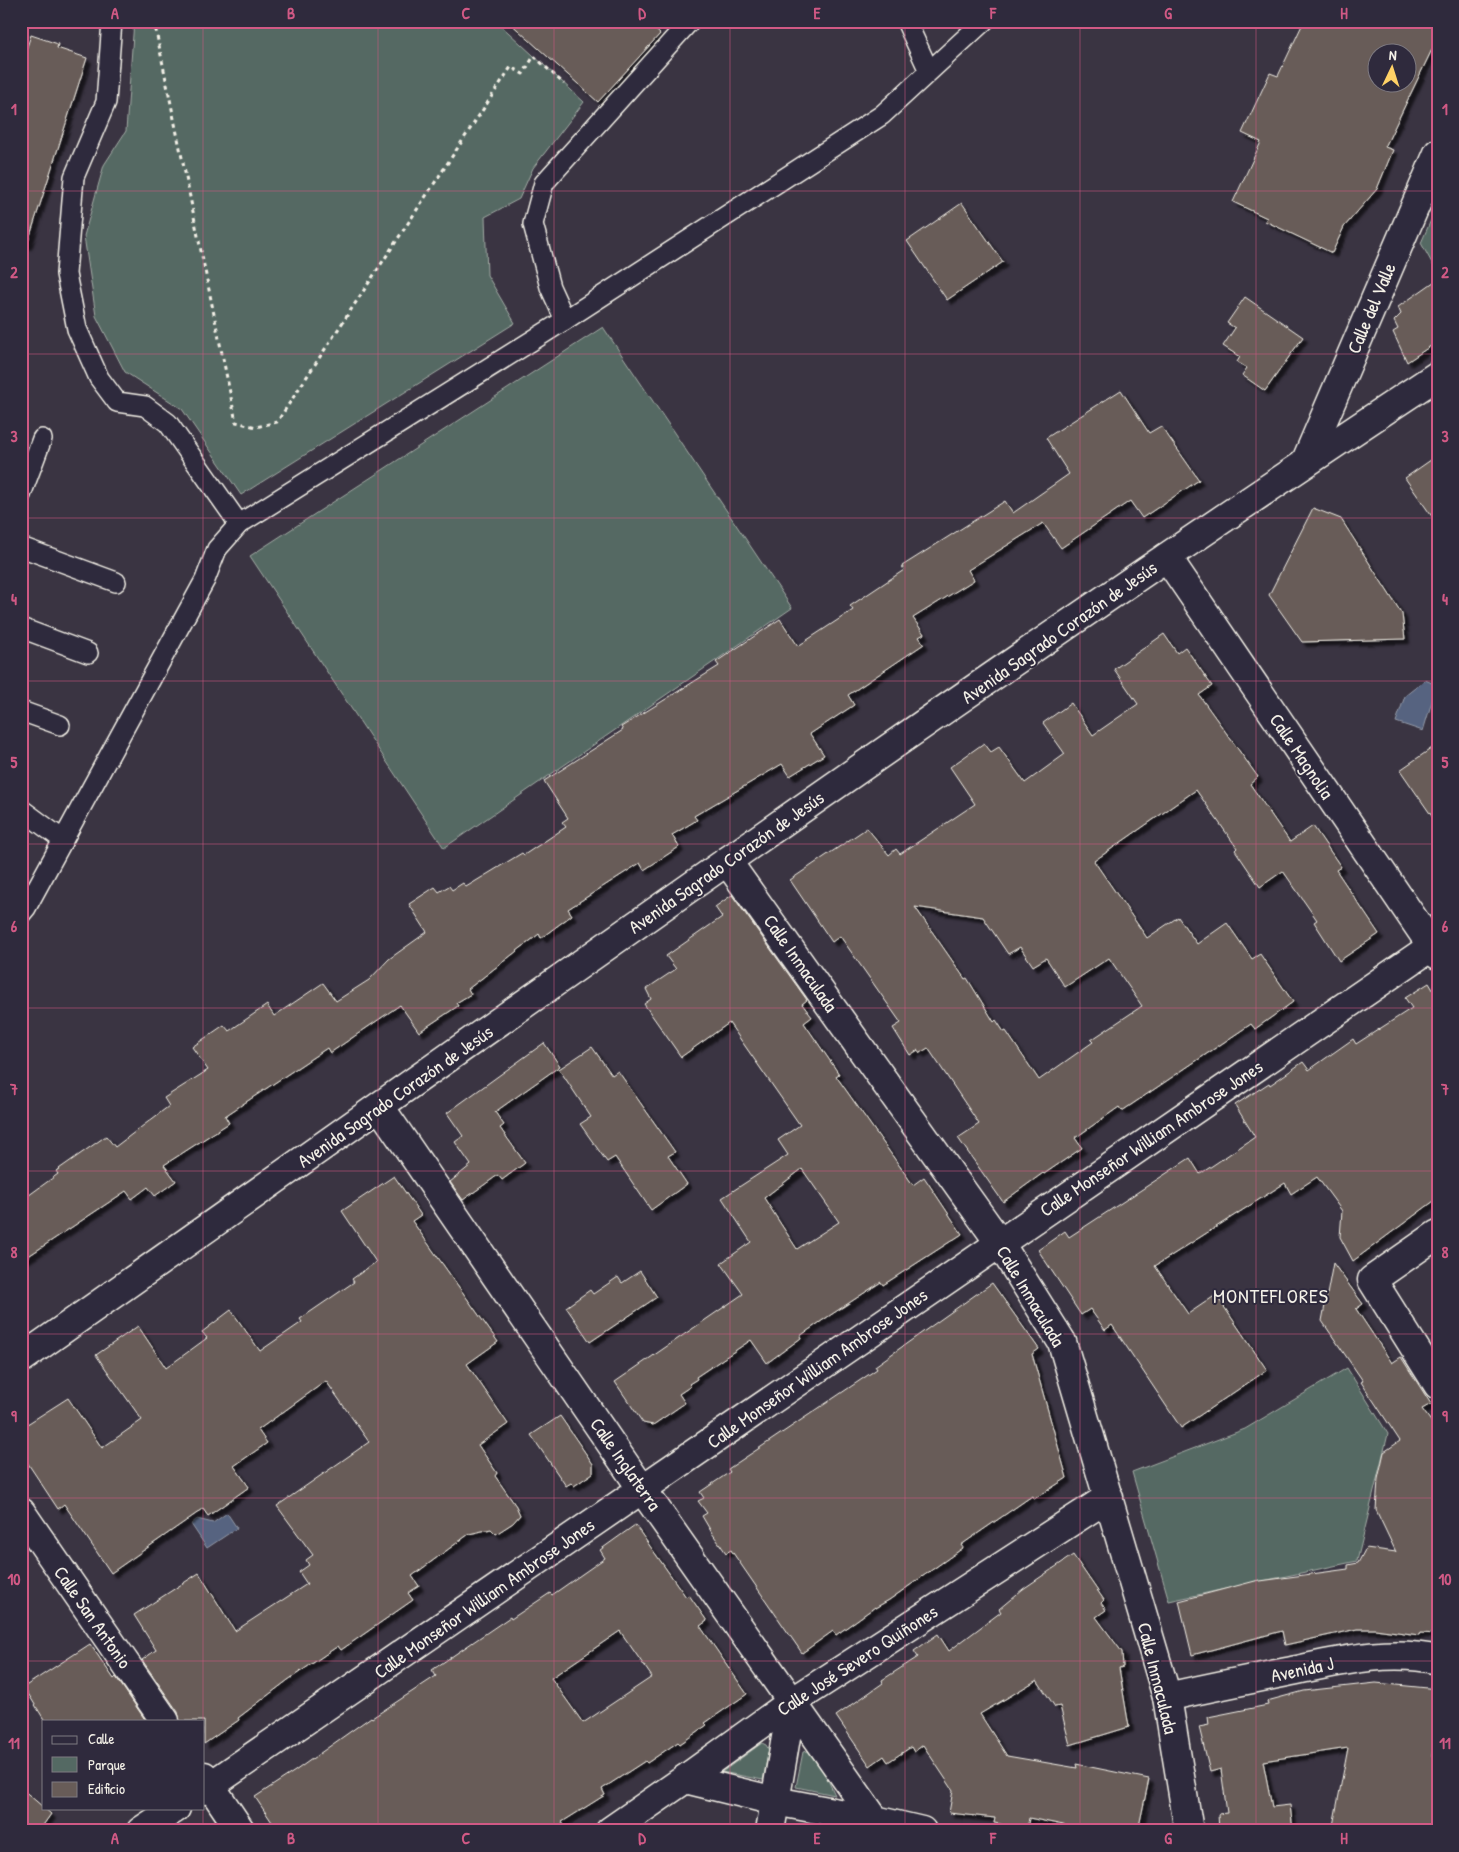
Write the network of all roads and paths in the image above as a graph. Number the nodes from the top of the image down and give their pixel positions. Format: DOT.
graph roads {
  1 [pos="112,21"];
  2 [pos="154,21"];
  3 [pos="690,21"];
  4 [pos="906,21"];
  5 [pos="984,21"];
  6 [pos="144,26"];
  7 [pos="929,71"];
  8 [pos="564,84"];
  9 [pos="1438,153"];
  10 [pos="565,320"];
  11 [pos="1438,375"];
  12 [pos="42,439"];
  13 [pos="1305,463"];
  14 [pos="21,495"];
  15 [pos="239,524"];
  16 [pos="21,547"];
  17 [pos="1167,557"];
  18 [pos="116,582"];
  19 [pos="21,628"];
  20 [pos="88,654"];
  21 [pos="21,711"];
  22 [pos="60,725"];
  23 [pos="21,809"];
  24 [pos="63,840"];
  25 [pos="727,860"];
  26 [pos="21,914"];
  27 [pos="1435,951"];
  28 [pos="380,1106"];
  29 [pos="1438,1234"];
  30 [pos="999,1242"];
  31 [pos="21,1359"];
  32 [pos="1438,1385"];
  33 [pos="642,1488"];
  34 [pos="1109,1497"];
  35 [pos="21,1512"];
  36 [pos="1438,1660"];
  37 [pos="1167,1697"];
  38 [pos="792,1702"];
  39 [pos="164,1720"];
  40 [pos="686,1779"];
  41 [pos="206,1784"];
  42 [pos="775,1801"];
  43 [pos="173,1810"];
  44 [pos="875,1820"];
  45 [pos="141,1831"];
  46 [pos="241,1831"];
  47 [pos="610,1831"];
  48 [pos="770,1831"];
  49 [pos="922,1831"];
  50 [pos="1189,1831"];
  1 -- 15 [label="lane"];
  2 -- 6 [label="path"];
  2 -- 8 [label="path"];
  3 -- 10 [label="lane"];
  4 -- 7 [label="lane"];
  5 -- 7 [label="lane"];
  7 -- 10 [label="lane"];
  9 -- 13 [label="street, Calle del Valle"];
  10 -- 15 [label="lane"];
  11 -- 13 [label="street, Avenida Sagrado Corazón de Jesús"];
  12 -- 14 [label="lane"];
  13 -- 17 [label="street, Avenida Sagrado Corazón de Jesús"];
  15 -- 24 [label="lane"];
  16 -- 18 [label="lane"];
  17 -- 25 [label="street, Avenida Sagrado Corazón de Jesús"];
  17 -- 27 [label="street, Calle Magnolia"];
  19 -- 20 [label="lane"];
  21 -- 22 [label="lane"];
  23 -- 24 [label="lane"];
  24 -- 26 [label="lane"];
  25 -- 28 [label="street, Avenida Sagrado Corazón de Jesús"];
  25 -- 30 [label="street, Calle Inmaculada"];
  27 -- 30 [label="street, Calle Monseñor William Ambrose Jones"];
  28 -- 31 [label="street, Avenida Sagrado Corazón de Jesús"];
  28 -- 33 [label="street, Calle Inglaterra"];
  29 -- 32 [label="street"];
  30 -- 33 [label="street, Calle Monseñor William Ambrose Jones"];
  30 -- 34 [label="street, Calle Inmaculada"];
  33 -- 38 [label="street, Calle Inglaterra"];
  33 -- 41 [label="street, Calle Monseñor William Ambrose Jones"];
  34 -- 37 [label="street, Calle Inmaculada"];
  34 -- 38 [label="street, Calle José Severo Quiñones"];
  35 -- 39 [label="street, Calle San Antonio"];
  36 -- 37 [label="street, Avenida J"];
  37 -- 50 [label="street, Calle Inmaculada"];
  38 -- 40 [label="street, Calle José Severo Quiñones"];
  38 -- 42 [label="street"];
  38 -- 44 [label="street, Calle Inglaterra"];
  40 -- 42 [label="street"];
  40 -- 47 [label="street, Calle José Severo Quiñones"];
  41 -- 46 [label="street"];
  42 -- 44 [label="street"];
  42 -- 48 [label="street"];
  43 -- 45 [label="street"];
  44 -- 49 [label="street"];
}
